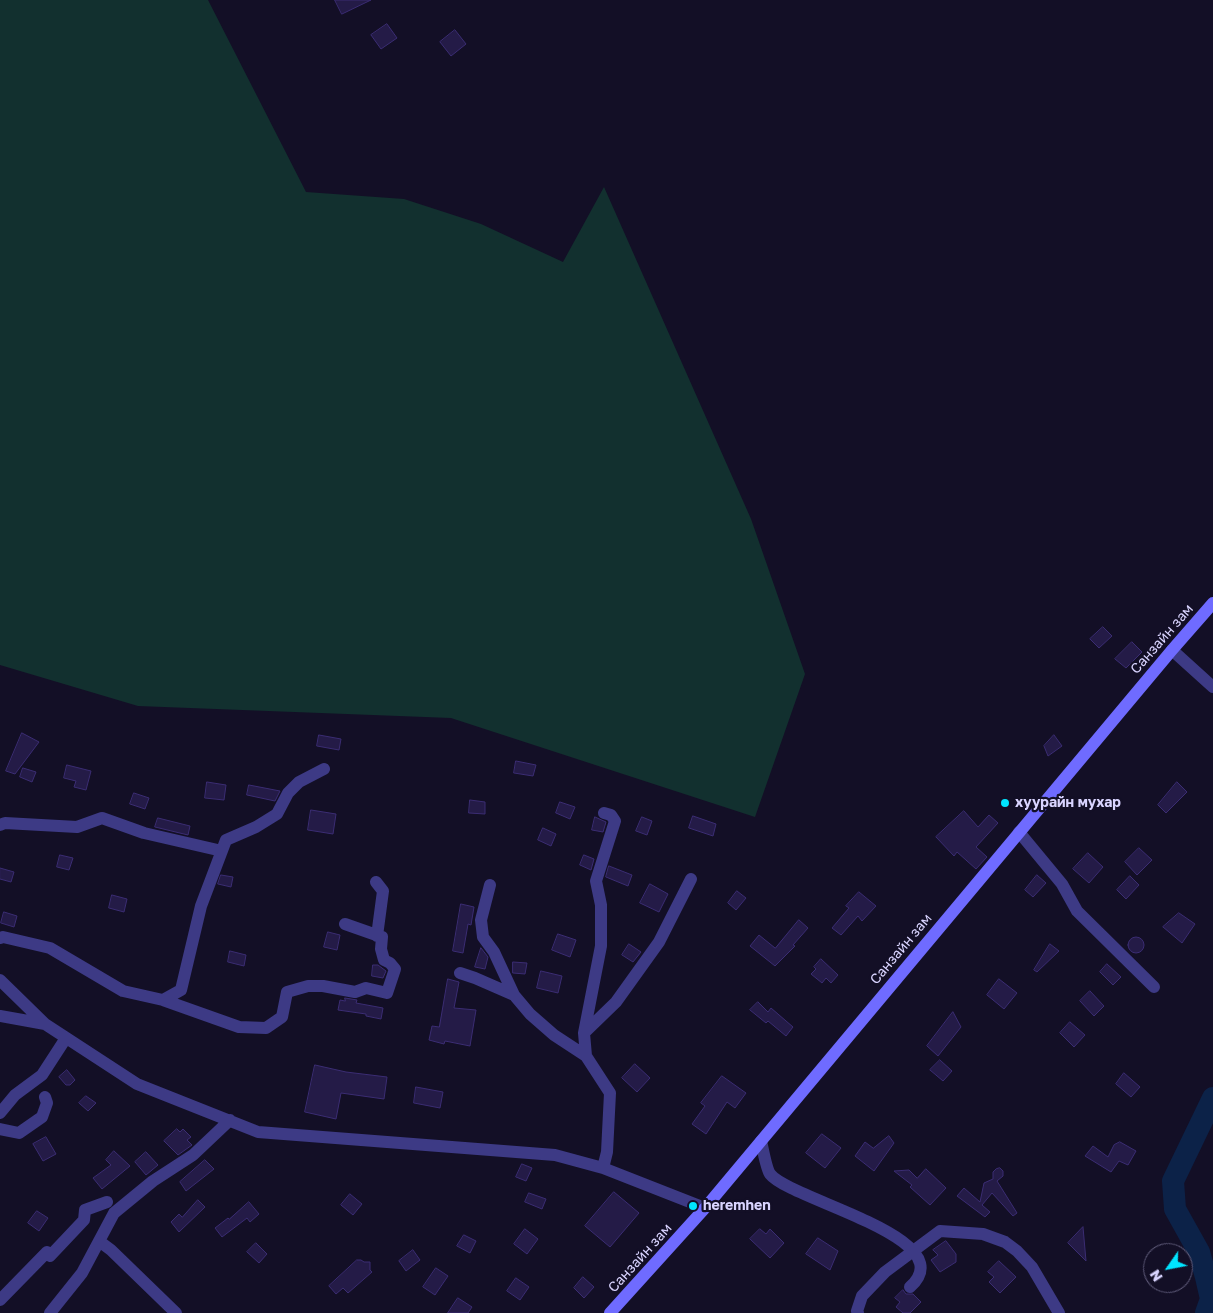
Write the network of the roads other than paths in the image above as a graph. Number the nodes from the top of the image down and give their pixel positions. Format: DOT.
graph roads {
  1 [pos="1213,603"];
  2 [pos="1172,650"];
  3 [pos="1213,687"];
  4 [pos="324,769"];
  5 [pos="604,813"];
  6 [pos="0,825"];
  7 [pos="1019,832"];
  8 [pos="222,851"];
  9 [pos="691,879"];
  10 [pos="376,882"];
  11 [pos="490,885"];
  12 [pos="345,924"];
  13 [pos="377,936"];
  14 [pos="0,938"];
  15 [pos="460,973"];
  16 [pos="0,980"];
  17 [pos="1154,987"];
  18 [pos="514,995"];
  19 [pos="163,1000"];
  20 [pos="0,1016"];
  21 [pos="45,1024"];
  22 [pos="584,1033"];
  23 [pos="66,1038"];
  24 [pos="586,1056"];
  25 [pos="45,1097"];
  26 [pos="0,1113"];
  27 [pos="230,1120"];
  28 [pos="0,1129"];
  29 [pos="760,1141"];
  30 [pos="603,1168"];
  31 [pos="107,1202"];
  32 [pos="705,1208"];
  33 [pos="99,1242"];
  34 [pos="914,1251"];
  35 [pos="910,1287"];
  36 [pos="0,1300"];
  37 [pos="50,1313"];
  38 [pos="176,1313"];
  39 [pos="610,1313"];
  40 [pos="858,1313"];
  41 [pos="1059,1313"];
  1 -- 2 [label="main road, Санзайн зам"];
  2 -- 3 [label="street"];
  2 -- 7 [label="main road, Санзайн зам"];
  4 -- 8 [label="street"];
  5 -- 22 [label="street"];
  6 -- 8 [label="street"];
  7 -- 17 [label="street"];
  7 -- 29 [label="main road, Санзайн зам"];
  8 -- 19 [label="street"];
  9 -- 22 [label="street"];
  10 -- 13 [label="street"];
  11 -- 18 [label="street"];
  12 -- 13 [label="street"];
  13 -- 19 [label="street"];
  14 -- 19 [label="street"];
  15 -- 18 [label="street"];
  16 -- 21 [label="street"];
  18 -- 24 [label="street"];
  20 -- 21 [label="street"];
  21 -- 23 [label="street"];
  22 -- 24 [label="street"];
  23 -- 26 [label="street"];
  23 -- 27 [label="street"];
  24 -- 30 [label="street"];
  25 -- 28 [label="street"];
  27 -- 30 [label="street"];
  27 -- 33 [label="street"];
  29 -- 32 [label="main road, Санзайн зам"];
  29 -- 34 [label="street"];
  30 -- 32 [label="street"];
  31 -- 36 [label="street"];
  32 -- 39 [label="main road, Санзайн зам"];
  33 -- 37 [label="street"];
  33 -- 38 [label="street"];
  34 -- 35 [label="street"];
  34 -- 40 [label="street"];
  34 -- 41 [label="street"];
}
